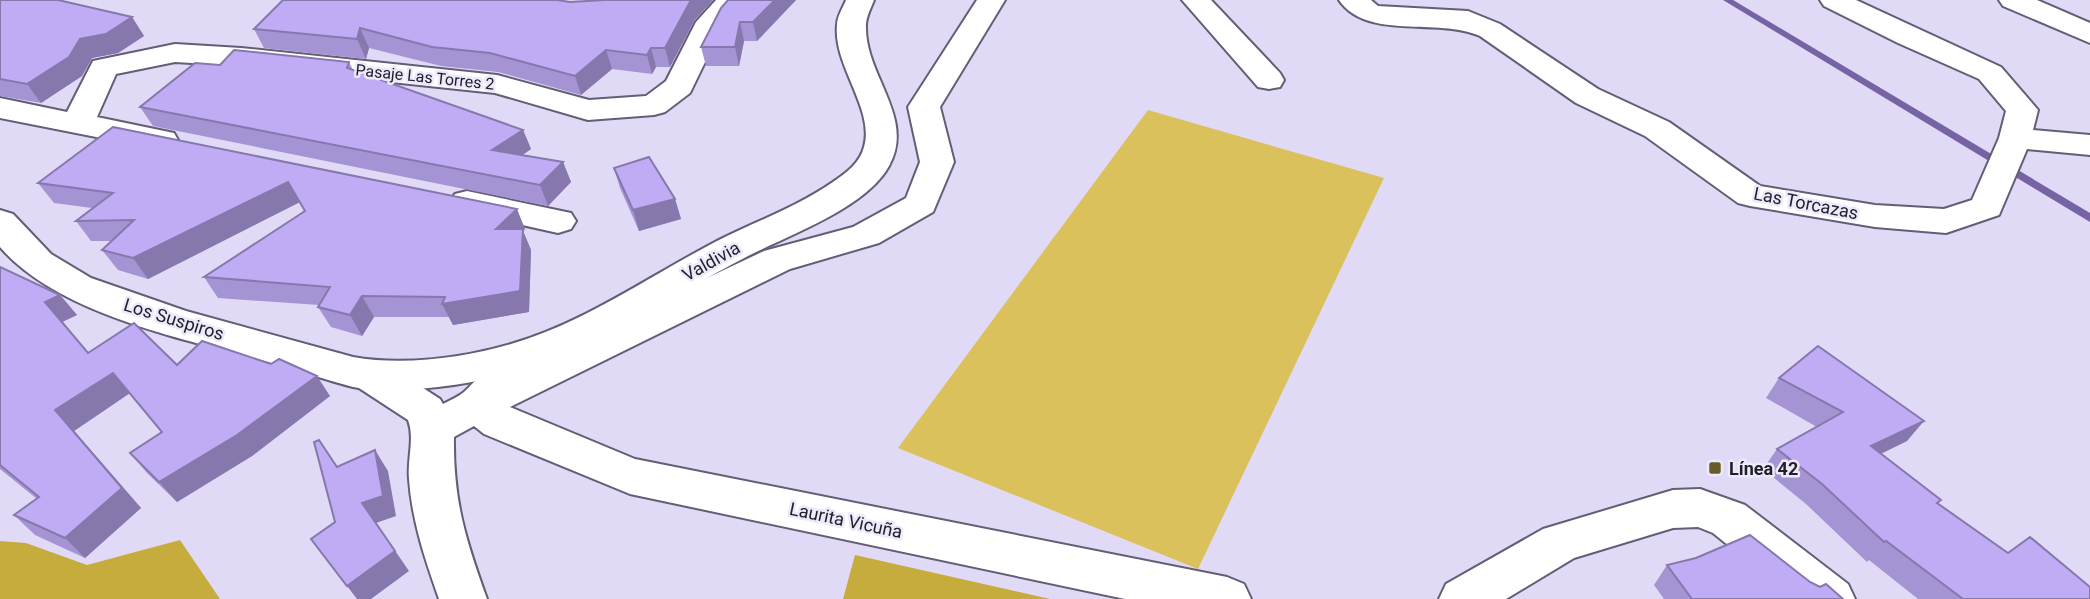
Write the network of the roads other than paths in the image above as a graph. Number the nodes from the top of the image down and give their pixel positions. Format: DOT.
graph roads {
  1 [pos="732,0"];
  2 [pos="860,0"];
  3 [pos="991,0"];
  4 [pos="1196,0"];
  5 [pos="1353,0"];
  6 [pos="1834,0"];
  7 [pos="2013,0"];
  8 [pos="2090,34"];
  9 [pos="1269,80"];
  10 [pos="0,108"];
  11 [pos="78,122"];
  12 [pos="2015,138"];
  13 [pos="2090,145"];
  14 [pos="194,146"];
  15 [pos="437,196"];
  16 [pos="558,221"];
  17 [pos="0,222"];
  18 [pos="520,356"];
  19 [pos="371,375"];
  20 [pos="477,405"];
  21 [pos="433,429"];
  22 [pos="463,599"];
  23 [pos="1227,599"];
  24 [pos="1462,599"];
  25 [pos="1831,599"];
  1 -- 11 [label="street, Pasaje Las Torres 2"];
  2 -- 18 [label="street, Valdivia"];
  3 -- 20 [label="street"];
  4 -- 9 [label="street"];
  5 -- 12 [label="street, Las Torcazas"];
  6 -- 12 [label="street, Las Torcazas"];
  7 -- 8 [label="street"];
  10 -- 11 [label="street"];
  11 -- 14 [label="street"];
  12 -- 13 [label="street"];
  15 -- 16 [label="street"];
  17 -- 19 [label="street, Los Suspiros"];
  18 -- 19 [label="street, Valdivia"];
  18 -- 20 [label="street"];
  19 -- 21 [label="street"];
  20 -- 21 [label="street"];
  20 -- 23 [label="street, Laurita Vicuña"];
  21 -- 22 [label="street"];
  24 -- 25 [label="street"];
}
